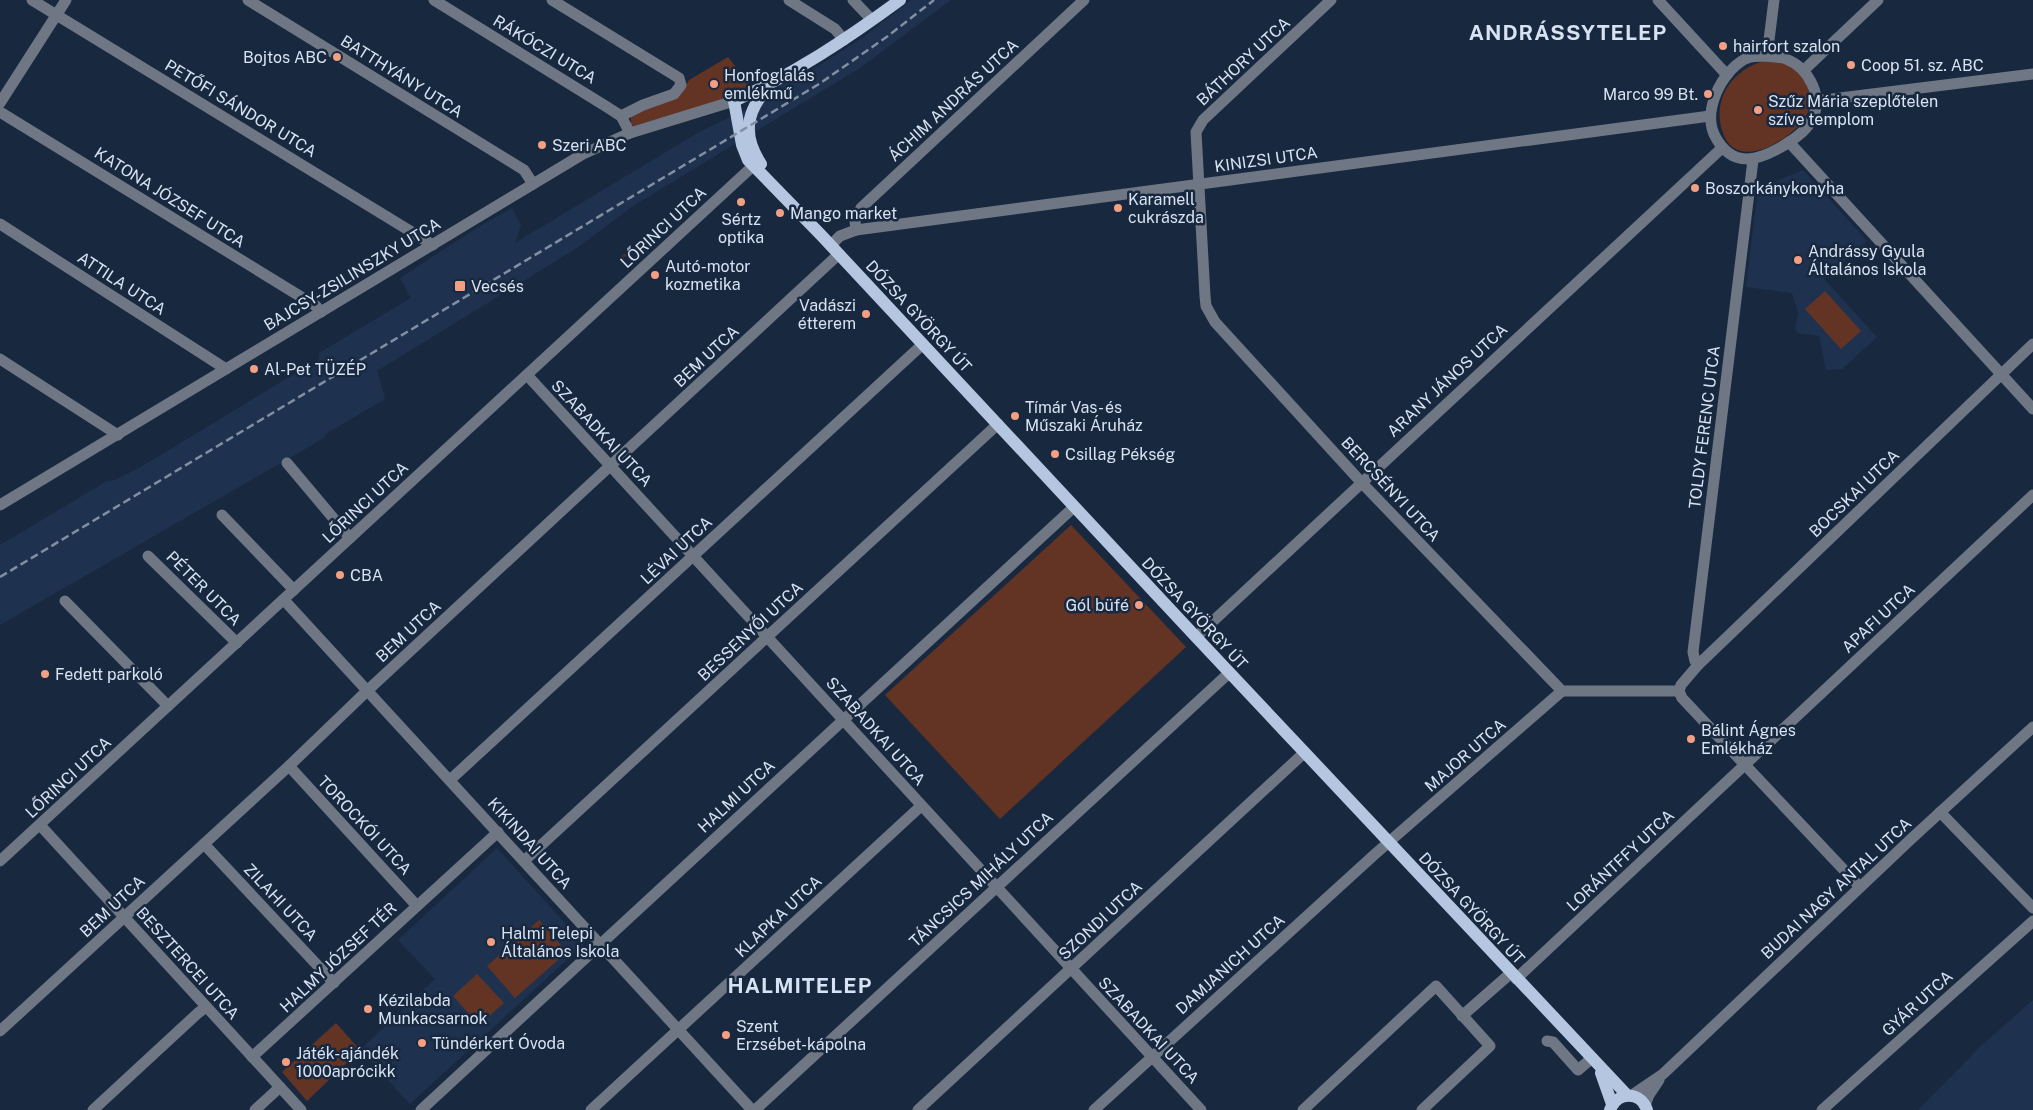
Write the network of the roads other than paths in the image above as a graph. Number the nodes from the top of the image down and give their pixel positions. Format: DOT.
graph roads {
  1 [pos="32,0"];
  2 [pos="66,0"];
  3 [pos="248,0"];
  4 [pos="434,0"];
  5 [pos="552,0"];
  6 [pos="789,0"];
  7 [pos="853,0"];
  8 [pos="900,0"];
  9 [pos="1084,0"];
  10 [pos="1331,0"];
  11 [pos="1658,0"];
  12 [pos="1774,0"];
  13 [pos="1878,0"];
  14 [pos="56,15"];
  15 [pos="872,20"];
  16 [pos="844,40"];
  17 [pos="1767,56"];
  18 [pos="1804,70"];
  19 [pos="2033,74"];
  20 [pos="1727,75"];
  21 [pos="772,84"];
  22 [pos="734,101"];
  23 [pos="1816,101"];
  24 [pos="0,103"];
  25 [pos="0,112"];
  26 [pos="750,114"];
  27 [pos="621,116"];
  28 [pos="1710,116"];
  29 [pos="630,133"];
  30 [pos="1789,142"];
  31 [pos="1722,148"];
  32 [pos="1753,160"];
  33 [pos="752,166"];
  34 [pos="533,184"];
  35 [pos="1198,184"];
  36 [pos="776,188"];
  37 [pos="0,224"];
  38 [pos="856,230"];
  39 [pos="433,244"];
  40 [pos="835,250"];
  41 [pos="320,312"];
  42 [pos="923,344"];
  43 [pos="2033,344"];
  44 [pos="0,359"];
  45 [pos="226,369"];
  46 [pos="2002,374"];
  47 [pos="527,375"];
  48 [pos="2033,409"];
  49 [pos="998,424"];
  50 [pos="118,434"];
  51 [pos="287,463"];
  52 [pos="611,466"];
  53 [pos="1360,482"];
  54 [pos="2033,495"];
  55 [pos="0,505"];
  56 [pos="1074,507"];
  57 [pos="222,515"];
  58 [pos="350,538"];
  59 [pos="148,556"];
  60 [pos="694,556"];
  61 [pos="294,590"];
  62 [pos="284,600"];
  63 [pos="65,602"];
  64 [pos="768,637"];
  65 [pos="1196,637"];
  66 [pos="237,643"];
  67 [pos="1698,664"];
  68 [pos="1229,673"];
  69 [pos="368,690"];
  70 [pos="1562,691"];
  71 [pos="1679,691"];
  72 [pos="168,706"];
  73 [pos="843,720"];
  74 [pos="2033,727"];
  75 [pos="1304,753"];
  76 [pos="289,766"];
  77 [pos="1746,766"];
  78 [pos="450,780"];
  79 [pos="922,806"];
  80 [pos="1940,812"];
  81 [pos="40,825"];
  82 [pos="498,832"];
  83 [pos="1388,843"];
  84 [pos="204,844"];
  85 [pos="0,861"];
  86 [pos="524,861"];
  87 [pos="996,887"];
  88 [pos="1860,887"];
  89 [pos="417,906"];
  90 [pos="2033,908"];
  91 [pos="124,917"];
  92 [pos="2033,921"];
  93 [pos="600,943"];
  94 [pos="1071,969"];
  95 [pos="1513,976"];
  96 [pos="334,983"];
  97 [pos="206,1007"];
  98 [pos="1462,1016"];
  99 [pos="678,1030"];
  100 [pos="0,1031"];
  101 [pos="1547,1041"];
  102 [pos="252,1057"];
  103 [pos="1152,1057"];
  104 [pos="1595,1061"];
  105 [pos="1663,1074"];
  106 [pos="280,1087"];
  107 [pos="1630,1095"];
  108 [pos="1611,1107"];
  109 [pos="1647,1108"];
  110 [pos="93,1110"];
  111 [pos="256,1110"];
  112 [pos="301,1110"];
  113 [pos="421,1110"];
  114 [pos="591,1110"];
  115 [pos="754,1110"];
  116 [pos="918,1110"];
  117 [pos="1094,1110"];
  118 [pos="1201,1110"];
  119 [pos="1303,1110"];
  120 [pos="1422,1110"];
  121 [pos="1822,1110"];
  1 -- 14 [label="street, PETŐFI SÁNDOR UTCA"];
  2 -- 14 [label="street"];
  3 -- 34 [label="street, BATTHYÁNY UTCA"];
  4 -- 27 [label="street, RÁKÓCZI UTCA"];
  5 -- 27 [label="street"];
  6 -- 16 [label="street"];
  7 -- 15 [label="street"];
  8 -- 15 [label="main road"];
  9 -- 38 [label="street, ÁCHIM ANDRÁS UTCA"];
  10 -- 35 [label="street, BÁTHORY UTCA"];
  11 -- 20 [label="street"];
  12 -- 17 [label="street"];
  13 -- 18 [label="street"];
  14 -- 24 [label="street"];
  14 -- 39 [label="street, PETŐFI SÁNDOR UTCA"];
  15 -- 16 [label="main road"];
  16 -- 21 [label="main road"];
  17 -- 18 [label="street"];
  17 -- 20 [label="street"];
  18 -- 23 [label="street"];
  19 -- 23 [label="street"];
  20 -- 28 [label="street"];
  21 -- 22 [label="main road"];
  21 -- 26 [label="main road"];
  22 -- 26 [label="main road"];
  22 -- 29 [label="street, BAJCSY-ZSILINSZKY UTCA"];
  22 -- 33 [label="main road, DÓZSA GYÖRGY ÚT"];
  23 -- 30 [label="street"];
  25 -- 41 [label="street, KATONA JÓZSEF UTCA"];
  26 -- 36 [label="main road, DÓZSA GYÖRGY ÚT"];
  27 -- 29 [label="street, RÁKÓCZI UTCA"];
  28 -- 31 [label="street"];
  28 -- 35 [label="street, KINIZSI UTCA"];
  29 -- 34 [label="street, BAJCSY-ZSILINSZKY UTCA"];
  30 -- 32 [label="street"];
  30 -- 46 [label="street"];
  31 -- 32 [label="street"];
  31 -- 53 [label="street, ARANY JÁNOS UTCA"];
  32 -- 67 [label="street, TOLDY FERENC UTCA"];
  33 -- 36 [label="main road, DÓZSA GYÖRGY ÚT"];
  33 -- 47 [label="street, LŐRINCI UTCA"];
  34 -- 39 [label="street, BAJCSY-ZSILINSZKY UTCA"];
  35 -- 38 [label="street, KINIZSI UTCA"];
  35 -- 53 [label="street, BERCSÉNYI UTCA"];
  36 -- 40 [label="main road, DÓZSA GYÖRGY ÚT"];
  37 -- 45 [label="street, ATTILA UTCA"];
  38 -- 40 [label="street, KINIZSI UTCA"];
  39 -- 41 [label="street, BAJCSY-ZSILINSZKY UTCA"];
  40 -- 42 [label="main road, DÓZSA GYÖRGY ÚT"];
  40 -- 52 [label="street, BEM UTCA"];
  41 -- 45 [label="street, BAJCSY-ZSILINSZKY UTCA"];
  42 -- 49 [label="main road, DÓZSA GYÖRGY ÚT"];
  42 -- 60 [label="street, LÉVAI UTCA"];
  43 -- 46 [label="street, BOCSKAI UTCA"];
  44 -- 50 [label="street"];
  45 -- 50 [label="street, BAJCSY-ZSILINSZKY UTCA"];
  46 -- 48 [label="street"];
  46 -- 67 [label="street, BOCSKAI UTCA"];
  47 -- 52 [label="street, SZABADKAI UTCA"];
  47 -- 58 [label="street, LŐRINCI UTCA"];
  49 -- 56 [label="main road, DÓZSA GYÖRGY ÚT"];
  49 -- 64 [label="street, BESSENYŐI UTCA"];
  50 -- 55 [label="street, BAJCSY-ZSILINSZKY UTCA"];
  51 -- 58 [label="street"];
  52 -- 60 [label="street, SZABADKAI UTCA"];
  52 -- 69 [label="street, BEM UTCA"];
  53 -- 65 [label="street, ARANY JÁNOS UTCA"];
  53 -- 70 [label="street, BERCSÉNYI UTCA"];
  54 -- 77 [label="street, APAFI UTCA"];
  56 -- 65 [label="main road, DÓZSA GYÖRGY ÚT"];
  56 -- 73 [label="street, HALMI UTCA"];
  57 -- 61 [label="street"];
  58 -- 61 [label="street, LŐRINCI UTCA"];
  59 -- 66 [label="street, PÉTER UTCA"];
  60 -- 64 [label="street, SZABADKAI UTCA"];
  60 -- 78 [label="street, LÉVAI UTCA"];
  61 -- 62 [label="street, LŐRINCI UTCA"];
  62 -- 66 [label="street, LŐRINCI UTCA"];
  62 -- 69 [label="street, KIKINDAI UTCA"];
  63 -- 72 [label="street"];
  64 -- 73 [label="street, SZABADKAI UTCA"];
  64 -- 86 [label="street, BESSENYŐI UTCA"];
  65 -- 68 [label="main road, DÓZSA GYÖRGY ÚT"];
  66 -- 72 [label="street, LŐRINCI UTCA"];
  67 -- 71 [label="street"];
  68 -- 75 [label="main road, DÓZSA GYÖRGY ÚT"];
  68 -- 87 [label="street, TÁNCSICS MIHÁLY UTCA"];
  69 -- 76 [label="street, BEM UTCA"];
  69 -- 78 [label="street, KIKINDAI UTCA"];
  70 -- 71 [label="street"];
  70 -- 83 [label="street, MAJOR UTCA"];
  71 -- 77 [label="street"];
  72 -- 81 [label="street, LŐRINCI UTCA"];
  73 -- 79 [label="street, SZABADKAI UTCA"];
  73 -- 93 [label="street, HALMI UTCA"];
  74 -- 80 [label="street, BUDAI NAGY ANTAL UTCA"];
  75 -- 83 [label="main road, DÓZSA GYÖRGY ÚT"];
  75 -- 94 [label="street, SZONDI UTCA"];
  76 -- 84 [label="street, BEM UTCA"];
  76 -- 89 [label="street, TOROCKÓI UTCA"];
  77 -- 88 [label="street"];
  77 -- 95 [label="street, LORÁNTFFY UTCA"];
  78 -- 82 [label="street, KIKINDAI UTCA"];
  79 -- 87 [label="street, SZABADKAI UTCA"];
  79 -- 99 [label="street, KLAPKA UTCA"];
  80 -- 88 [label="street, BUDAI NAGY ANTAL UTCA"];
  80 -- 90 [label="street"];
  81 -- 85 [label="street, LŐRINCI UTCA"];
  81 -- 91 [label="street, BESZTERCEI UTCA"];
  82 -- 86 [label="street, KIKINDAI UTCA"];
  82 -- 89 [label="street, HALMY JÓZSEF TÉR"];
  83 -- 95 [label="main road, DÓZSA GYÖRGY ÚT"];
  83 -- 103 [label="street, DAMJANICH UTCA"];
  84 -- 91 [label="street, BEM UTCA"];
  84 -- 96 [label="street, ZILAHI UTCA"];
  86 -- 93 [label="street, KIKINDAI UTCA"];
  87 -- 94 [label="street, SZABADKAI UTCA"];
  87 -- 115 [label="street, TÁNCSICS MIHÁLY UTCA"];
  88 -- 105 [label="street, BUDAI NAGY ANTAL UTCA"];
  89 -- 96 [label="street, HALMY JÓZSEF TÉR"];
  91 -- 97 [label="street, BESZTERCEI UTCA"];
  91 -- 100 [label="street, BEM UTCA"];
  92 -- 121 [label="street, GYÁR UTCA"];
  93 -- 99 [label="street, KIKINDAI UTCA"];
  93 -- 113 [label="street, HALMI UTCA"];
  94 -- 103 [label="street, SZABADKAI UTCA"];
  94 -- 116 [label="street, SZONDI UTCA"];
  95 -- 98 [label="street, LORÁNTFFY UTCA"];
  95 -- 104 [label="main road, DÓZSA GYÖRGY ÚT"];
  96 -- 102 [label="street, HALMY JÓZSEF TÉR"];
  97 -- 102 [label="street, BESZTERCEI UTCA"];
  97 -- 110 [label="street"];
  98 -- 119 [label="street"];
  98 -- 120 [label="street"];
  99 -- 114 [label="street, KLAPKA UTCA"];
  99 -- 115 [label="street, KIKINDAI UTCA"];
  101 -- 104 [label="street"];
  102 -- 106 [label="street"];
  103 -- 117 [label="street, DAMJANICH UTCA"];
  103 -- 118 [label="street, SZABADKAI UTCA"];
  104 -- 107 [label="main road, DÓZSA GYÖRGY ÚT"];
  104 -- 108 [label="main road, DÓZSA GYÖRGY ÚT"];
  105 -- 107 [label="street, BUDAI NAGY ANTAL UTCA"];
  105 -- 109 [label="street, BUDAI NAGY ANTAL UTCA"];
  106 -- 111 [label="street"];
  106 -- 112 [label="street"];
  107 -- 108 [label="main road"];
  107 -- 109 [label="main road, DÓZSA GYÖRGY ÚT"];
}
